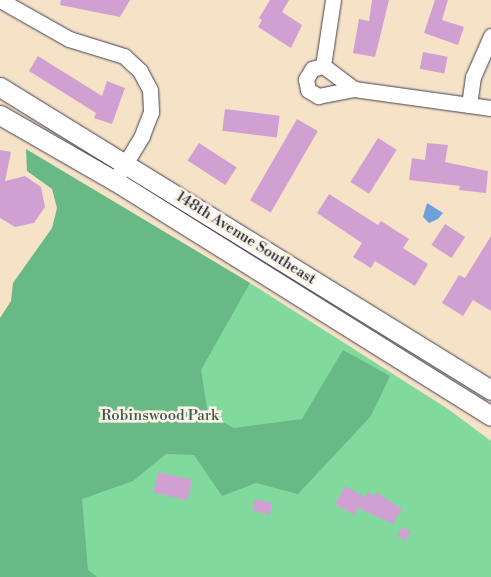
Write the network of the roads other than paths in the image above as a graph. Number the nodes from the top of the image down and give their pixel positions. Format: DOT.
graph roads {
  1 [pos="0,0"];
  2 [pos="333,0"];
  3 [pos="491,36"];
  4 [pos="323,66"];
  5 [pos="0,87"];
  6 [pos="354,89"];
  7 [pos="469,105"];
  8 [pos="491,108"];
  9 [pos="0,115"];
  10 [pos="125,164"];
  11 [pos="114,181"];
  12 [pos="491,390"];
  13 [pos="491,416"];
  1 -- 10 [label="street"];
  2 -- 4 [label="street"];
  3 -- 7 [label="street"];
  4 -- 6 [label="street"];
  4 -- 6 [label="street"];
  5 -- 10 [label="main road, 148th Avenue Southeast"];
  6 -- 7 [label="street"];
  7 -- 8 [label="street"];
  9 -- 11 [label="main road, 148th Avenue Southeast"];
  10 -- 11 [label="street"];
  10 -- 12 [label="main road, 148th Avenue Southeast"];
  11 -- 13 [label="main road, 148th Avenue Southeast"];
}
